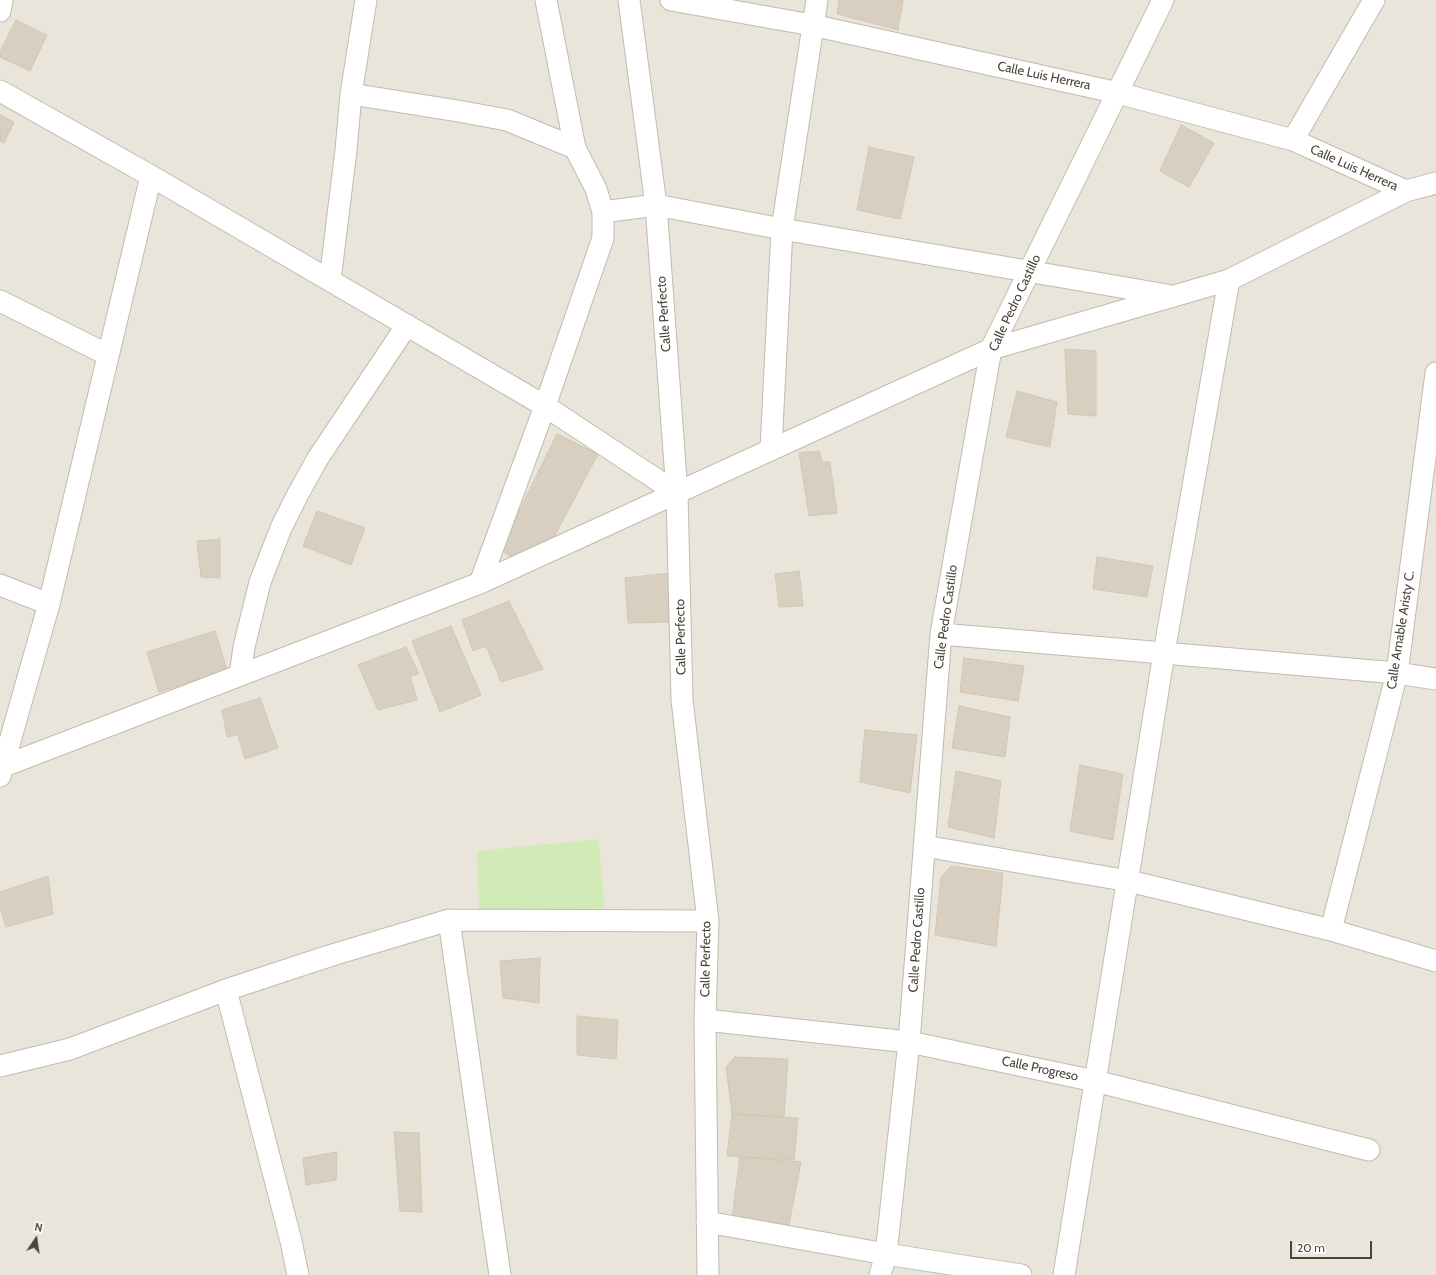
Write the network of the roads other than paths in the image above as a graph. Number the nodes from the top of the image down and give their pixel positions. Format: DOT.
graph roads {
  1 [pos="2,0"];
  2 [pos="366,0"];
  3 [pos="546,0"];
  4 [pos="629,0"];
  5 [pos="671,0"];
  6 [pos="817,0"];
  7 [pos="1163,0"];
  8 [pos="1374,0"];
  9 [pos="0,11"];
  10 [pos="812,25"];
  11 [pos="0,91"];
  12 [pos="1118,93"];
  13 [pos="351,94"];
  14 [pos="1293,140"];
  15 [pos="576,148"];
  16 [pos="151,176"];
  17 [pos="1436,183"];
  18 [pos="1406,191"];
  19 [pos="656,205"];
  20 [pos="603,212"];
  21 [pos="782,229"];
  22 [pos="1029,273"];
  23 [pos="330,280"];
  24 [pos="1229,280"];
  25 [pos="1173,296"];
  26 [pos="0,301"];
  27 [pos="407,326"];
  28 [pos="991,349"];
  29 [pos="108,356"];
  30 [pos="1436,373"];
  31 [pos="545,406"];
  32 [pos="771,449"];
  33 [pos="677,493"];
  34 [pos="480,583"];
  35 [pos="0,585"];
  36 [pos="49,604"];
  37 [pos="941,634"];
  38 [pos="1164,653"];
  39 [pos="1396,673"];
  40 [pos="240,675"];
  41 [pos="1436,679"];
  42 [pos="2,772"];
  43 [pos="924,846"];
  44 [pos="1129,881"];
  45 [pos="448,920"];
  46 [pos="708,921"];
  47 [pos="1331,930"];
  48 [pos="1436,961"];
  49 [pos="226,990"];
  50 [pos="705,1020"];
  51 [pos="909,1042"];
  52 [pos="0,1066"];
  53 [pos="1095,1081"];
  54 [pos="1369,1150"];
  55 [pos="706,1222"];
  56 [pos="886,1254"];
  57 [pos="298,1275"];
  58 [pos="500,1275"];
  59 [pos="708,1275"];
  60 [pos="880,1275"];
  61 [pos="1021,1275"];
  62 [pos="1064,1275"];
  1 -- 9 [label="street"];
  2 -- 13 [label="street"];
  3 -- 15 [label="street"];
  4 -- 19 [label="street, Calle Perfecto"];
  5 -- 10 [label="street, Calle Luis Herrera"];
  6 -- 10 [label="street"];
  7 -- 12 [label="street, Calle Pedro Castillo"];
  8 -- 14 [label="street"];
  10 -- 12 [label="street, Calle Luis Herrera"];
  10 -- 21 [label="street"];
  11 -- 16 [label="street"];
  12 -- 14 [label="street, Calle Luis Herrera"];
  12 -- 22 [label="street, Calle Pedro Castillo"];
  13 -- 15 [label="street"];
  13 -- 23 [label="street"];
  14 -- 18 [label="street, Calle Luis Herrera"];
  15 -- 20 [label="street"];
  16 -- 23 [label="street"];
  16 -- 29 [label="street"];
  17 -- 18 [label="street"];
  18 -- 24 [label="street"];
  19 -- 20 [label="street"];
  19 -- 21 [label="street"];
  19 -- 33 [label="street, Calle Perfecto"];
  20 -- 31 [label="street"];
  21 -- 22 [label="street"];
  21 -- 32 [label="street"];
  22 -- 25 [label="street"];
  22 -- 28 [label="street, Calle Pedro Castillo"];
  23 -- 27 [label="street"];
  24 -- 25 [label="street"];
  24 -- 38 [label="street"];
  25 -- 28 [label="street"];
  26 -- 29 [label="street"];
  27 -- 31 [label="street"];
  27 -- 40 [label="street"];
  28 -- 32 [label="street"];
  28 -- 37 [label="street, Calle Pedro Castillo"];
  29 -- 36 [label="street"];
  30 -- 39 [label="street, Calle Amable Aristy C."];
  31 -- 33 [label="street"];
  31 -- 34 [label="street"];
  32 -- 33 [label="street"];
  33 -- 34 [label="street"];
  33 -- 46 [label="street, Calle Perfecto"];
  34 -- 40 [label="street"];
  35 -- 36 [label="street"];
  36 -- 42 [label="street"];
  37 -- 38 [label="street"];
  37 -- 43 [label="street, Calle Pedro Castillo"];
  38 -- 39 [label="street"];
  38 -- 44 [label="street"];
  39 -- 41 [label="street"];
  39 -- 47 [label="street, Calle Amable Aristy C."];
  40 -- 42 [label="street"];
  43 -- 44 [label="street"];
  43 -- 51 [label="street, Calle Pedro Castillo"];
  44 -- 47 [label="street"];
  44 -- 53 [label="street"];
  45 -- 46 [label="street"];
  45 -- 49 [label="street"];
  45 -- 58 [label="street"];
  46 -- 50 [label="street, Calle Perfecto"];
  47 -- 48 [label="street"];
  49 -- 52 [label="street"];
  49 -- 57 [label="street"];
  50 -- 51 [label="street, Calle Progreso"];
  50 -- 55 [label="street, Calle Perfecto"];
  51 -- 53 [label="street, Calle Progreso"];
  51 -- 56 [label="street, Calle Pedro Castillo"];
  53 -- 54 [label="street, Calle Progreso"];
  53 -- 62 [label="street"];
  55 -- 56 [label="street"];
  55 -- 59 [label="street, Calle Perfecto"];
  56 -- 60 [label="street, Calle Pedro Castillo"];
  56 -- 61 [label="street"];
}
